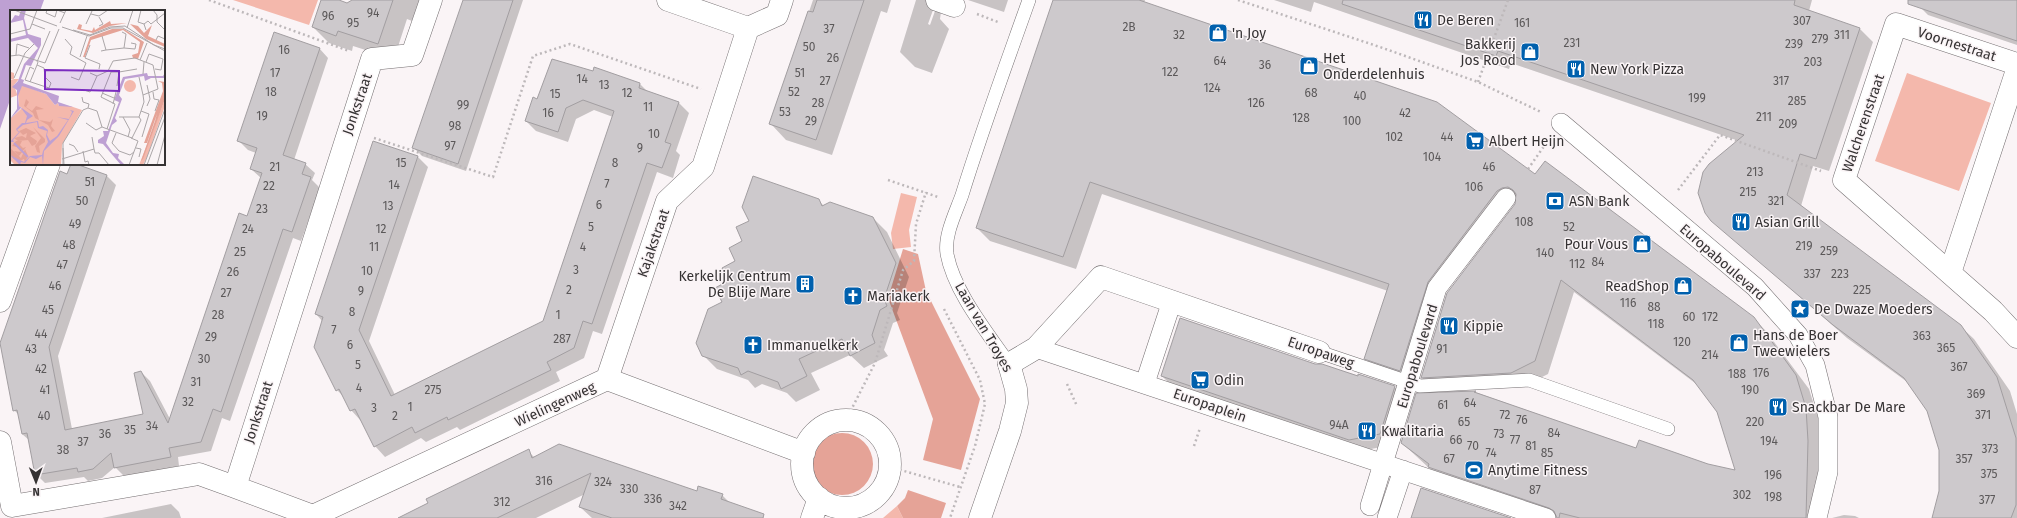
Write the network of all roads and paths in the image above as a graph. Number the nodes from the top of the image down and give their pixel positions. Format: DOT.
graph roads {
  1 [pos="209,0"];
  2 [pos="430,0"];
  3 [pos="668,0"];
  4 [pos="782,0"];
  5 [pos="1029,0"];
  6 [pos="1238,0"];
  7 [pos="1508,0"];
  8 [pos="1896,24"];
  9 [pos="748,28"];
  10 [pos="372,59"];
  11 [pos="2017,64"];
  12 [pos="2017,70"];
  13 [pos="1478,82"];
  14 [pos="726,98"];
  15 [pos="1561,123"];
  16 [pos="348,130"];
  17 [pos="49,165"];
  18 [pos="1528,169"];
  19 [pos="888,180"];
  20 [pos="1844,180"];
  21 [pos="926,192"];
  22 [pos="938,197"];
  23 [pos="1506,198"];
  24 [pos="1664,210"];
  25 [pos="1950,273"];
  26 [pos="0,300"];
  27 [pos="1172,301"];
  28 [pos="2017,337"];
  29 [pos="1036,348"];
  30 [pos="1319,352"];
  31 [pos="1009,364"];
  32 [pos="607,379"];
  33 [pos="1060,382"];
  34 [pos="1145,383"];
  35 [pos="1409,383"];
  36 [pos="1077,406"];
  37 [pos="846,420"];
  38 [pos="1668,429"];
  39 [pos="0,442"];
  40 [pos="804,453"];
  41 [pos="1383,463"];
  42 [pos="890,467"];
  43 [pos="1403,470"];
  44 [pos="235,487"];
  45 [pos="1370,506"];
  46 [pos="6,507"];
  47 [pos="815,508"];
  48 [pos="313,517"];
  49 [pos="950,518"];
  50 [pos="980,518"];
  51 [pos="1386,518"];
  52 [pos="1546,518"];
  53 [pos="1816,518"];
  1 -- 10 [label="path"];
  2 -- 10 [label="street"];
  3 -- 9 [label="street"];
  4 -- 9 [label="street"];
  5 -- 31 [label="lane, Laan van Troyes"];
  6 -- 13 [label="path"];
  7 -- 13 [label="path"];
  8 -- 11 [label="street, Voornestraat"];
  8 -- 20 [label="street, Walcherenstraat"];
  9 -- 14 [label="street, Kajakstraat"];
  10 -- 16 [label="street, Jonkstraat"];
  12 -- 25 [label="street"];
  13 -- 15 [label="path"];
  14 -- 16 [label="path"];
  14 -- 32 [label="street, Kajakstraat"];
  15 -- 18 [label="path"];
  15 -- 24 [label="street, Europaboulevard"];
  16 -- 44 [label="street, Jonkstraat"];
  17 -- 26 [label="street"];
  19 -- 21 [label="path"];
  20 -- 24 [label="path"];
  20 -- 25 [label="street, Walcherenstraat"];
  21 -- 22 [label="path"];
  21 -- 37 [label="path"];
  23 -- 35 [label="street, Europaboulevard"];
  24 -- 53 [label="street, Europaboulevard"];
  25 -- 28 [label="street, Walcherenstraat"];
  27 -- 29 [label="street, Europaweg"];
  27 -- 30 [label="street, Europaweg"];
  27 -- 34 [label="street"];
  29 -- 31 [label="street, Europaweg"];
  29 -- 34 [label="street, Europaplein"];
  30 -- 35 [label="lane, Europaweg"];
  31 -- 50 [label="street, Laan van Troyes"];
  32 -- 40 [label="street, Wielingenweg"];
  32 -- 48 [label="street, Wielingenweg"];
  33 -- 36 [label="path"];
  34 -- 41 [label="street, Europaplein"];
  35 -- 38 [label="lane, Europaweg"];
  35 -- 41 [label="street, Europaboulevard"];
  37 -- 40 [label="street"];
  37 -- 42 [label="street"];
  39 -- 46 [label="street"];
  40 -- 47 [label="street"];
  41 -- 43 [label="street"];
  41 -- 45 [label="street, Europaboulevard"];
  42 -- 47 [label="street"];
  42 -- 49 [label="path"];
  43 -- 51 [label="street"];
  43 -- 52 [label="street"];
  44 -- 46 [label="street"];
  44 -- 48 [label="street, Wielingenweg"];
}
